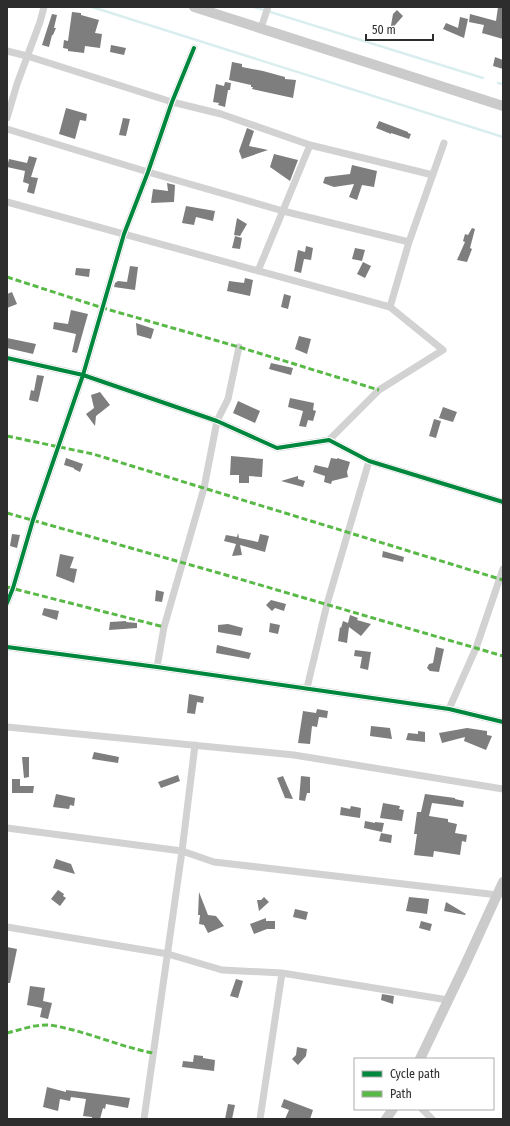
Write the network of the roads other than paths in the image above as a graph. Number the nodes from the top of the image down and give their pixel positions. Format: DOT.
graph roads {
  1 [pos="44,7"];
  2 [pos="194,7"];
  3 [pos="268,7"];
  4 [pos="261,28"];
  5 [pos="194,48"];
  6 [pos="7,51"];
  7 [pos="27,56"];
  8 [pos="172,102"];
  9 [pos="503,106"];
  10 [pos="7,118"];
  11 [pos="7,128"];
  12 [pos="444,143"];
  13 [pos="310,145"];
  14 [pos="148,172"];
  15 [pos="433,175"];
  16 [pos="7,202"];
  17 [pos="283,211"];
  18 [pos="124,234"];
  19 [pos="409,242"];
  20 [pos="258,271"];
  21 [pos="390,307"];
  22 [pos="239,347"];
  23 [pos="7,358"];
  24 [pos="83,375"];
  25 [pos="217,421"];
  26 [pos="329,440"];
  27 [pos="369,461"];
  28 [pos="503,502"];
  29 [pos="503,569"];
  30 [pos="7,603"];
  31 [pos="7,647"];
  32 [pos="158,667"];
  33 [pos="307,688"];
  34 [pos="449,710"];
  35 [pos="503,722"];
  36 [pos="7,727"];
  37 [pos="195,745"];
  38 [pos="503,789"];
  39 [pos="7,828"];
  40 [pos="182,851"];
  41 [pos="503,882"];
  42 [pos="498,895"];
  43 [pos="7,927"];
  44 [pos="168,954"];
  45 [pos="282,973"];
  46 [pos="448,1000"];
  47 [pos="420,1058"];
  48 [pos="392,1110"];
  49 [pos="423,1110"];
  50 [pos="144,1119"];
  51 [pos="260,1119"];
  52 [pos="386,1119"];
  53 [pos="432,1119"];
  1 -- 7 [label="street"];
  2 -- 4 [label="street"];
  3 -- 4 [label="street"];
  4 -- 9 [label="street"];
  5 -- 8 [label="street"];
  6 -- 7 [label="street"];
  7 -- 8 [label="street"];
  7 -- 10 [label="street"];
  8 -- 13 [label="street"];
  8 -- 14 [label="street"];
  11 -- 14 [label="street"];
  12 -- 15 [label="street"];
  13 -- 15 [label="street"];
  13 -- 17 [label="street"];
  14 -- 17 [label="street"];
  14 -- 18 [label="street"];
  15 -- 19 [label="street"];
  16 -- 18 [label="street"];
  17 -- 19 [label="street"];
  17 -- 20 [label="street"];
  18 -- 20 [label="street"];
  18 -- 24 [label="street"];
  19 -- 21 [label="street"];
  20 -- 21 [label="street"];
  21 -- 26 [label="street"];
  22 -- 25 [label="street"];
  23 -- 24 [label="street"];
  24 -- 25 [label="street"];
  24 -- 30 [label="street"];
  25 -- 26 [label="street"];
  25 -- 32 [label="street"];
  26 -- 27 [label="street"];
  27 -- 28 [label="street"];
  27 -- 33 [label="street"];
  29 -- 34 [label="street"];
  31 -- 32 [label="street"];
  32 -- 33 [label="street"];
  33 -- 34 [label="street"];
  34 -- 35 [label="street"];
  36 -- 37 [label="street"];
  37 -- 38 [label="street"];
  37 -- 40 [label="street"];
  39 -- 40 [label="street"];
  40 -- 42 [label="street"];
  40 -- 44 [label="street"];
  41 -- 42 [label="street"];
  42 -- 46 [label="street"];
  43 -- 44 [label="street"];
  44 -- 45 [label="street"];
  44 -- 50 [label="street"];
  45 -- 46 [label="street"];
  45 -- 51 [label="street"];
  46 -- 47 [label="street"];
  48 -- 52 [label="street"];
  49 -- 53 [label="street"];
}
